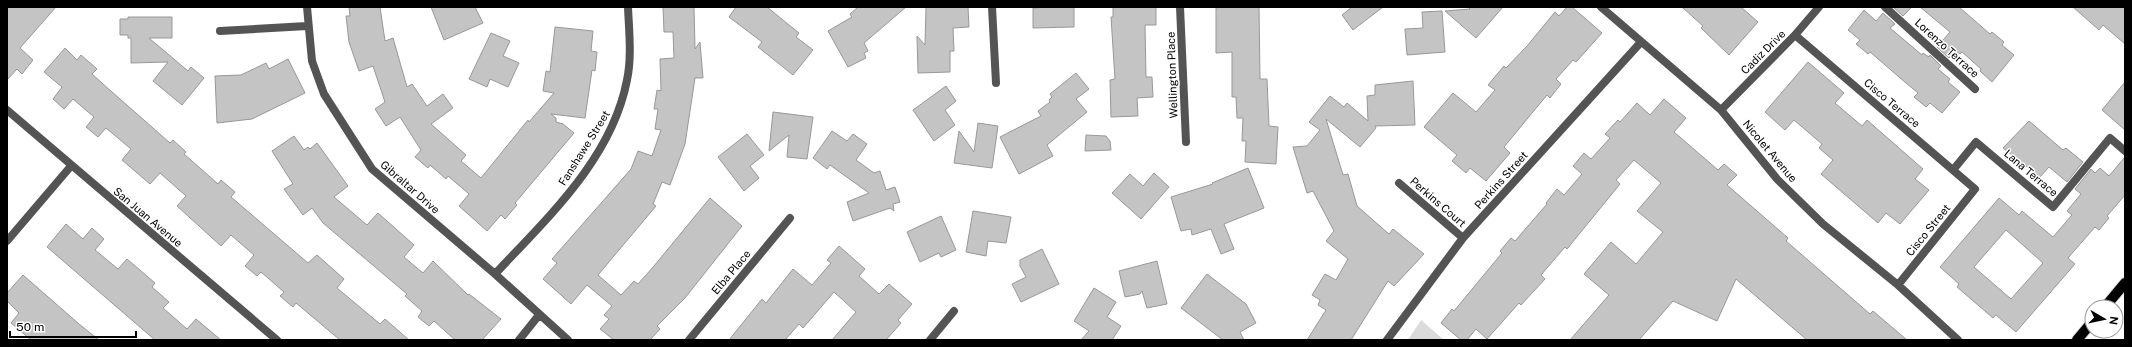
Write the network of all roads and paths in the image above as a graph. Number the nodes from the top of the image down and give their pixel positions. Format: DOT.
graph roads {
  1 [pos="306,7"];
  2 [pos="628,7"];
  3 [pos="992,7"];
  4 [pos="1180,7"];
  5 [pos="1601,7"];
  6 [pos="1819,7"];
  7 [pos="1886,7"];
  8 [pos="307,26"];
  9 [pos="220,31"];
  10 [pos="1795,35"];
  11 [pos="1641,42"];
  12 [pos="996,83"];
  13 [pos="1975,89"];
  14 [pos="7,110"];
  15 [pos="1721,110"];
  16 [pos="1186,142"];
  17 [pos="2125,151"];
  18 [pos="71,166"];
  19 [pos="1953,170"];
  20 [pos="1399,183"];
  21 [pos="1975,189"];
  22 [pos="790,218"];
  23 [pos="1463,238"];
  24 [pos="7,241"];
  25 [pos="495,274"];
  26 [pos="2125,283"];
  27 [pos="1898,285"];
  28 [pos="2111,299"];
  29 [pos="954,311"];
  30 [pos="539,315"];
  31 [pos="2084,331"];
  32 [pos="277,340"];
  33 [pos="519,340"];
  34 [pos="568,340"];
  35 [pos="689,340"];
  36 [pos="930,340"];
  37 [pos="1387,340"];
  38 [pos="1958,340"];
  39 [pos="2076,340"];
  1 -- 8 [label="street, Gibraltar Drive"];
  2 -- 25 [label="street, Fanshawe Street"];
  3 -- 12 [label="street"];
  4 -- 16 [label="street, Wellington Place"];
  5 -- 11 [label="street, Nicolet Avenue"];
  6 -- 10 [label="street, Cadiz Drive"];
  7 -- 13 [label="street, Lorenzo Terrace"];
  8 -- 9 [label="street"];
  8 -- 25 [label="street, Gibraltar Drive"];
  10 -- 15 [label="street, Cadiz Drive"];
  10 -- 19 [label="street, Cisco Terrace"];
  11 -- 15 [label="street, Nicolet Avenue"];
  11 -- 23 [label="street, Perkins Street"];
  14 -- 18 [label="street, San Juan Avenue"];
  15 -- 27 [label="street, Nicolet Avenue"];
  17 -- 19 [label="street, Lana Terrace"];
  18 -- 24 [label="street"];
  18 -- 32 [label="street, San Juan Avenue"];
  19 -- 21 [label="street, Cisco Terrace"];
  20 -- 23 [label="street, Perkins Court"];
  21 -- 27 [label="street, Cisco Street"];
  22 -- 35 [label="street, Elba Place"];
  23 -- 37 [label="street, Perkins Street"];
  25 -- 30 [label="street, Gibraltar Drive"];
  26 -- 28 [label="main road"];
  27 -- 38 [label="street, Nicolet Avenue"];
  29 -- 36 [label="street"];
  30 -- 33 [label="street"];
  30 -- 34 [label="street, Gibraltar Drive"];
  31 -- 39 [label="main road"];
}
